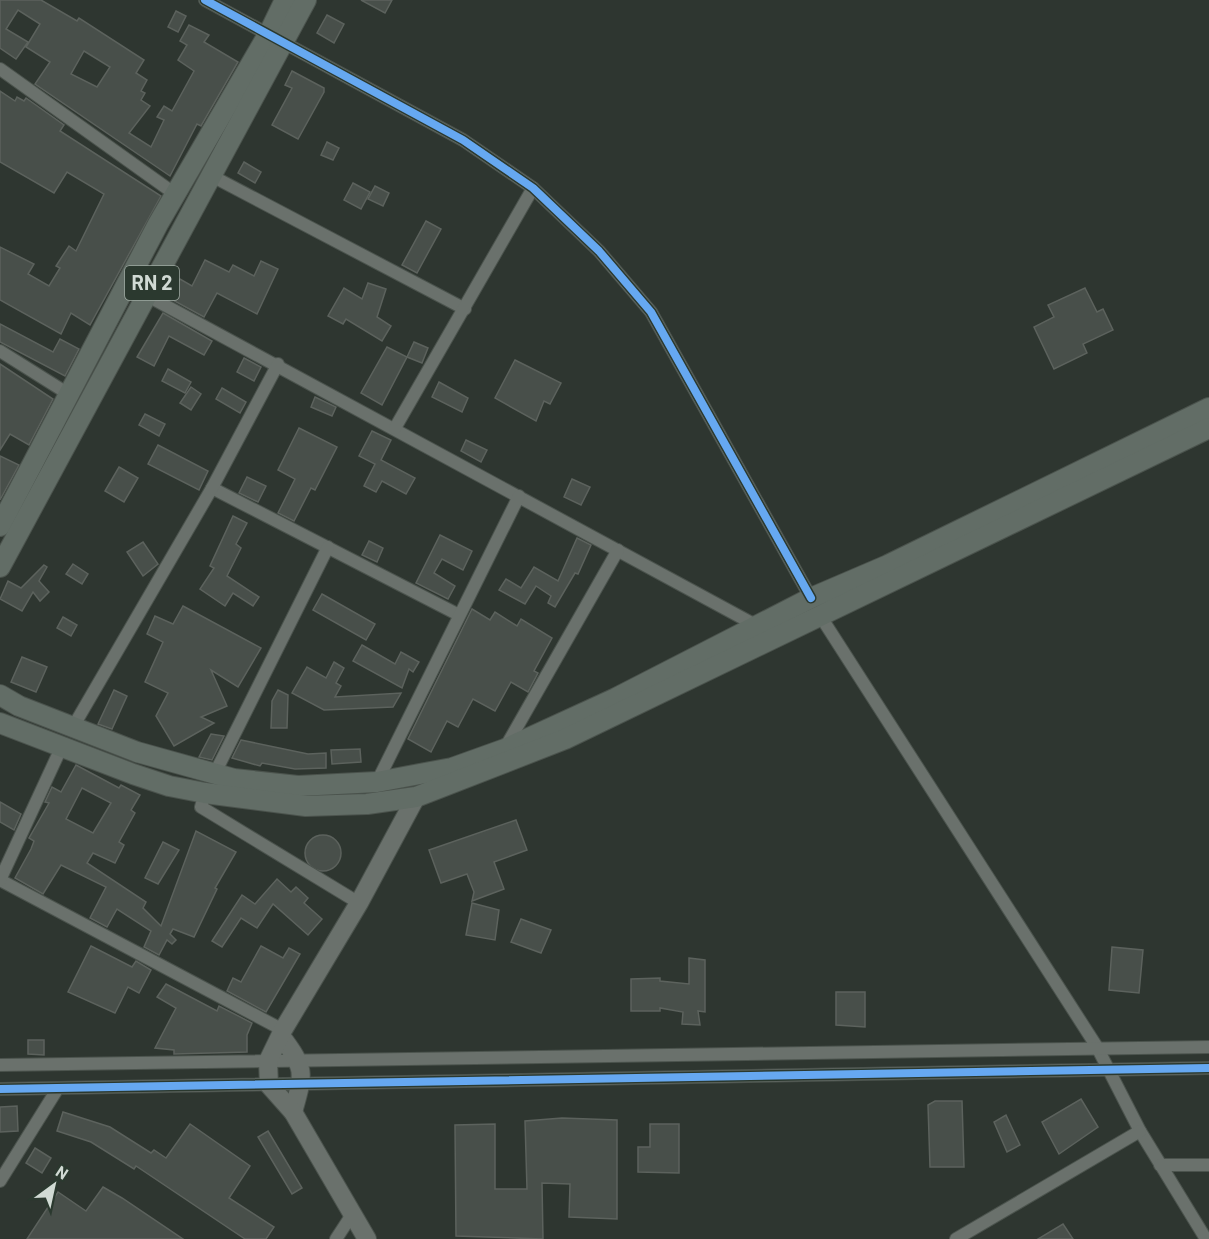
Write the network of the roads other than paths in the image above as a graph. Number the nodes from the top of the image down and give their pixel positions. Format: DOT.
graph roads {
  1 [pos="205,0"];
  2 [pos="285,0"];
  3 [pos="306,0"];
  4 [pos="277,37"];
  5 [pos="0,69"];
  6 [pos="210,175"];
  7 [pos="533,188"];
  8 [pos="176,194"];
  9 [pos="146,295"];
  10 [pos="465,309"];
  11 [pos="0,351"];
  12 [pos="278,364"];
  13 [pos="70,395"];
  14 [pos="1209,408"];
  15 [pos="395,428"];
  16 [pos="1209,428"];
  17 [pos="212,488"];
  18 [pos="519,495"];
  19 [pos="1,522"];
  20 [pos="328,547"];
  21 [pos="618,550"];
  22 [pos="0,567"];
  23 [pos="811,598"];
  24 [pos="459,615"];
  25 [pos="821,617"];
  26 [pos="757,625"];
  27 [pos="777,636"];
  28 [pos="0,695"];
  29 [pos="0,723"];
  30 [pos="73,727"];
  31 [pos="62,746"];
  32 [pos="505,749"];
  33 [pos="214,775"];
  34 [pos="377,782"];
  35 [pos="205,793"];
  36 [pos="416,796"];
  37 [pos="0,880"];
  38 [pos="359,903"];
  39 [pos="282,1033"];
  40 [pos="1097,1047"];
  41 [pos="1209,1047"];
  42 [pos="0,1055"];
  43 [pos="299,1060"];
  44 [pos="268,1061"];
  45 [pos="0,1065"];
  46 [pos="18,1065"];
  47 [pos="1108,1068"];
  48 [pos="1209,1068"];
  49 [pos="269,1085"];
  50 [pos="301,1085"];
  51 [pos="58,1088"];
  52 [pos="0,1089"];
  53 [pos="293,1112"];
  54 [pos="1140,1131"];
  55 [pos="1160,1165"];
  56 [pos="1209,1165"];
  57 [pos="0,1181"];
  58 [pos="352,1213"];
  59 [pos="336,1239"];
  60 [pos="368,1239"];
  61 [pos="956,1239"];
  62 [pos="1206,1239"];
  1 -- 4 [label="street"];
  2 -- 4 [label="main road, RN 2"];
  3 -- 4 [label="main road, RN 2"];
  4 -- 6 [label="main road, RN 2"];
  4 -- 7 [label="street"];
  4 -- 8 [label="main road, RN 2"];
  5 -- 8 [label="street"];
  6 -- 9 [label="main road, RN 2"];
  6 -- 10 [label="street"];
  7 -- 10 [label="street"];
  7 -- 23 [label="street"];
  8 -- 13 [label="main road, RN 2"];
  9 -- 12 [label="street"];
  9 -- 22 [label="main road, RN 2"];
  10 -- 15 [label="street"];
  11 -- 13 [label="street"];
  12 -- 15 [label="street"];
  12 -- 17 [label="street"];
  13 -- 19 [label="main road, RN 2"];
  14 -- 23 [label="main road"];
  15 -- 18 [label="street"];
  16 -- 25 [label="main road"];
  17 -- 20 [label="street"];
  17 -- 30 [label="street"];
  18 -- 21 [label="street"];
  18 -- 24 [label="street"];
  20 -- 24 [label="street"];
  20 -- 33 [label="street"];
  21 -- 26 [label="street"];
  21 -- 32 [label="street"];
  23 -- 26 [label="main road"];
  24 -- 34 [label="street"];
  25 -- 27 [label="main road"];
  25 -- 40 [label="street"];
  26 -- 27 [label="street"];
  26 -- 32 [label="main road"];
  27 -- 36 [label="main road"];
  28 -- 30 [label="main road"];
  29 -- 31 [label="main road"];
  30 -- 33 [label="main road"];
  31 -- 35 [label="main road"];
  31 -- 37 [label="street"];
  32 -- 34 [label="main road"];
  33 -- 34 [label="main road"];
  35 -- 36 [label="main road"];
  35 -- 38 [label="street"];
  36 -- 38 [label="street"];
  37 -- 39 [label="street"];
  38 -- 39 [label="street"];
  39 -- 43 [label="street"];
  39 -- 44 [label="street"];
  40 -- 41 [label="street"];
  40 -- 43 [label="street"];
  40 -- 47 [label="street"];
  42 -- 46 [label="street"];
  43 -- 44 [label="street"];
  43 -- 50 [label="street"];
  44 -- 46 [label="street"];
  44 -- 49 [label="street"];
  45 -- 46 [label="street"];
  47 -- 48 [label="street"];
  47 -- 50 [label="street"];
  47 -- 54 [label="street"];
  49 -- 50 [label="street"];
  49 -- 51 [label="street"];
  49 -- 53 [label="street"];
  50 -- 53 [label="street"];
  51 -- 52 [label="street"];
  51 -- 57 [label="street"];
  53 -- 58 [label="street"];
  54 -- 55 [label="street"];
  54 -- 61 [label="street"];
  55 -- 56 [label="street"];
  55 -- 62 [label="street"];
  58 -- 59 [label="street"];
  58 -- 60 [label="street"];
}
